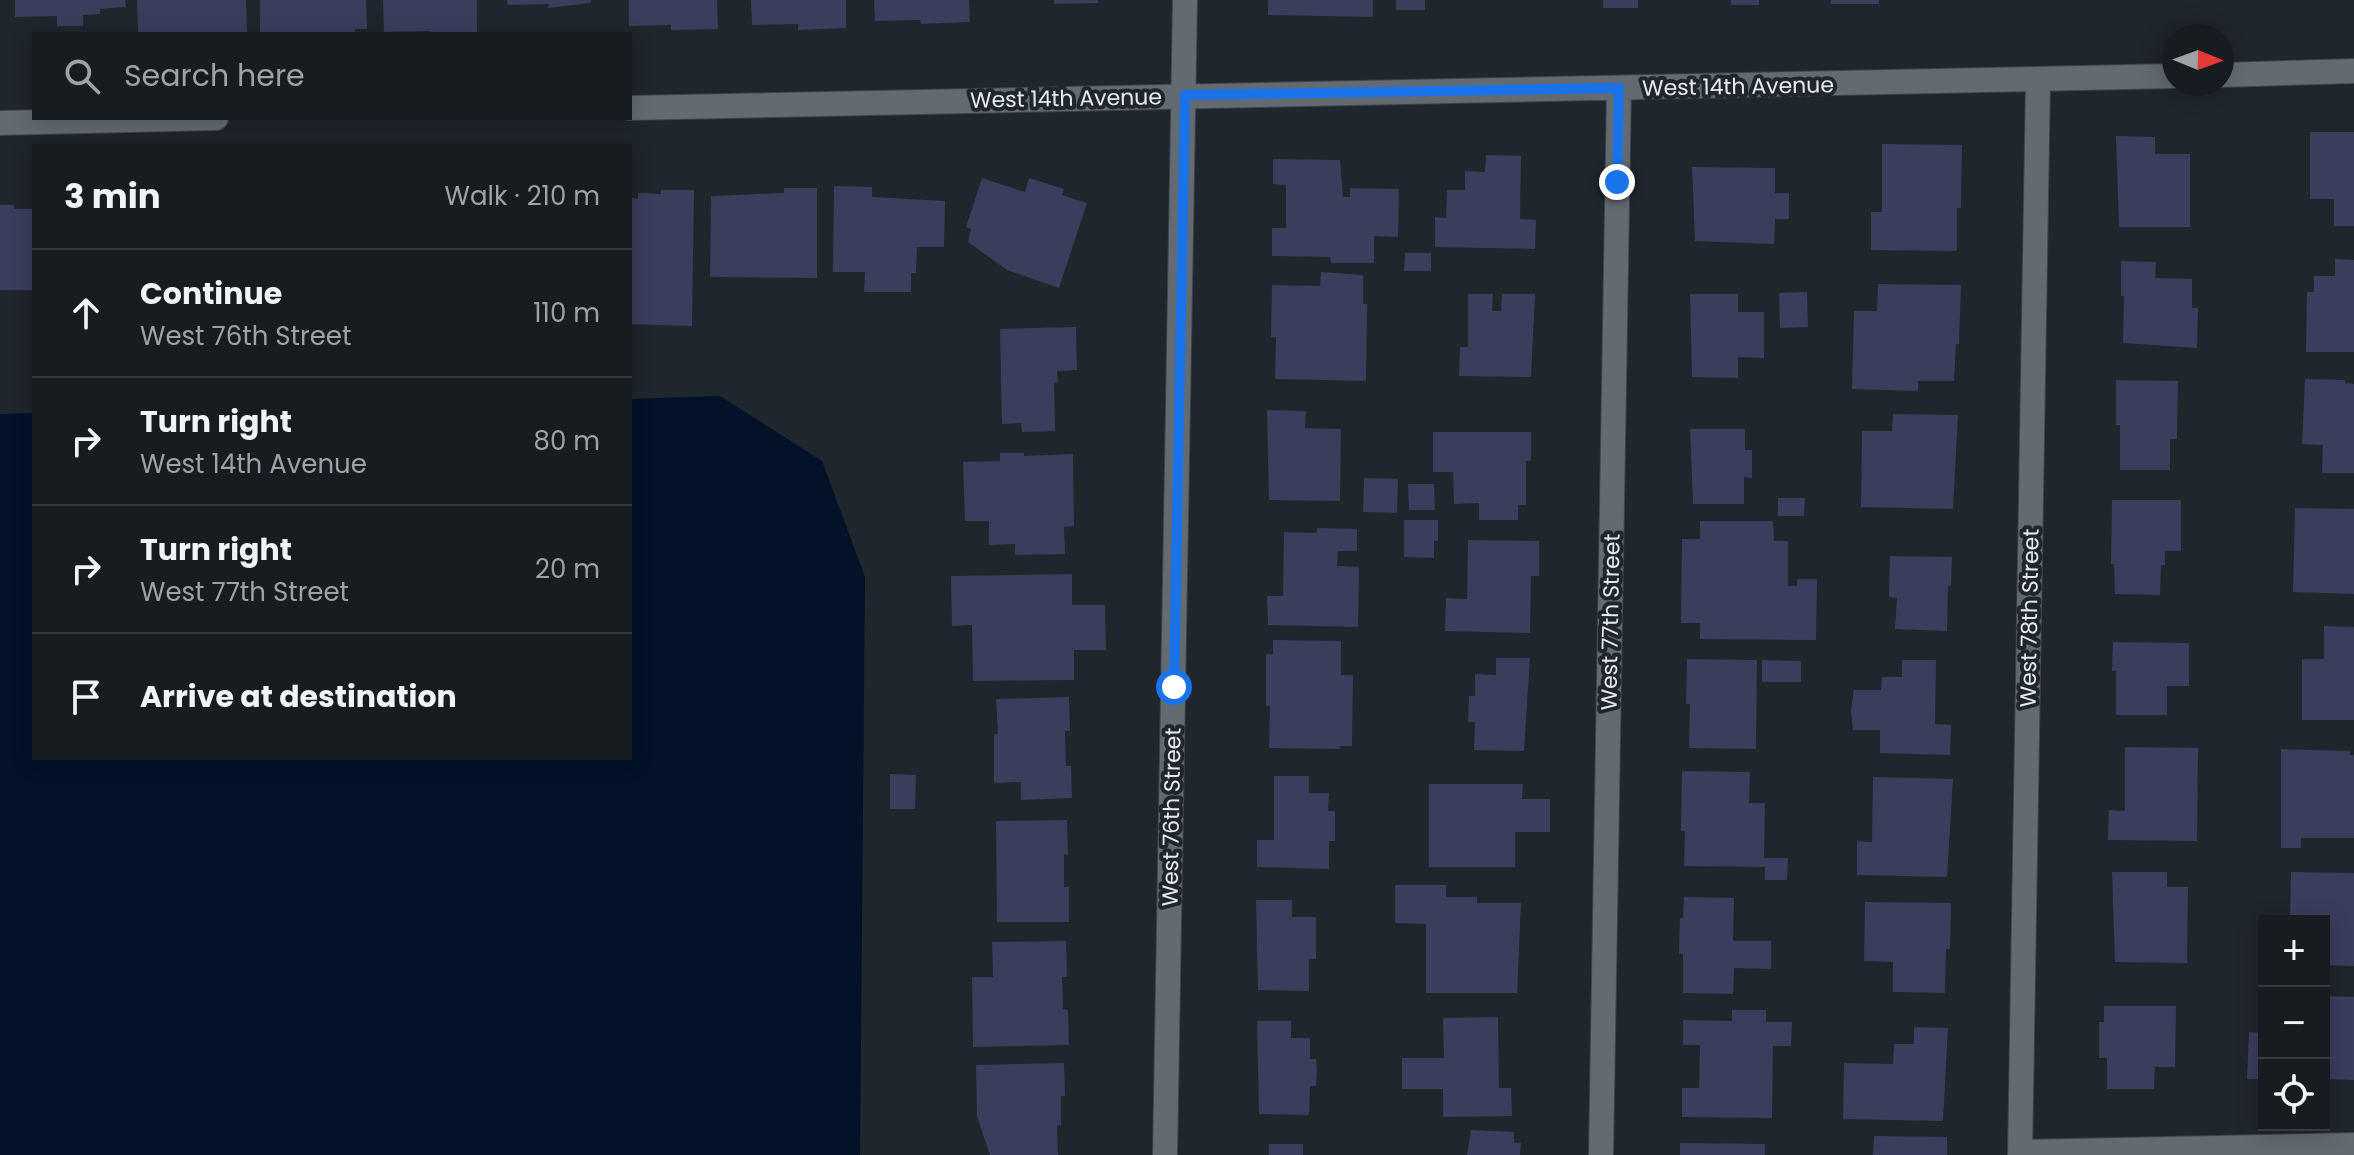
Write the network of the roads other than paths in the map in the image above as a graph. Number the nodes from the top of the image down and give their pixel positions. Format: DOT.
graph roads {
  1 [pos="1185,0"];
  2 [pos="2354,71"];
  3 [pos="2234,75"];
  4 [pos="2162,76"];
  5 [pos="2038,80"];
  6 [pos="1619,88"];
  7 [pos="1185,95"];
  8 [pos="632,108"];
  9 [pos="130,120"];
  10 [pos="0,123"];
  11 [pos="2354,1145"];
  12 [pos="2020,1153"];
  13 [pos="1165,1155"];
  14 [pos="1601,1155"];
  1 -- 7 [label="street, West 76th Street"];
  2 -- 3 [label="street"];
  4 -- 5 [label="street, West 14th Avenue"];
  5 -- 6 [label="street, West 14th Avenue"];
  5 -- 12 [label="street, West 78th Street"];
  6 -- 7 [label="street, West 14th Avenue"];
  6 -- 14 [label="street, West 77th Street"];
  7 -- 8 [label="street, West 14th Avenue"];
  7 -- 13 [label="street, West 76th Street"];
  9 -- 10 [label="street"];
  11 -- 12 [label="street"];
}
